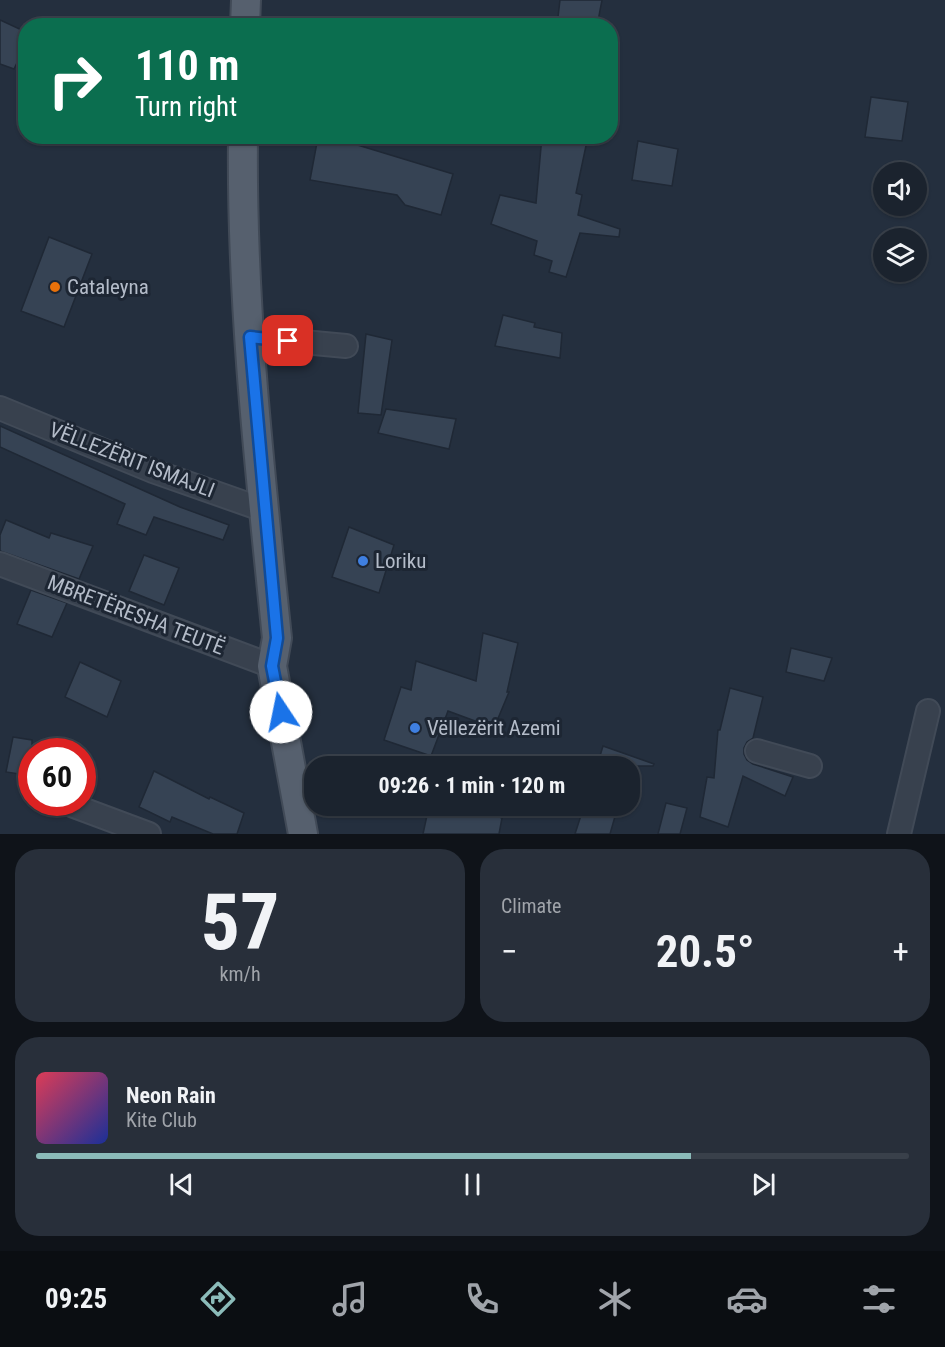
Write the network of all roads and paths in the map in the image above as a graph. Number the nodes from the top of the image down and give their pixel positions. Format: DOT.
graph roads {
  1 [pos="246,0"];
  2 [pos="245,18"];
  3 [pos="243,144"];
  4 [pos="250,337"];
  5 [pos="346,346"];
  6 [pos="0,408"];
  7 [pos="264,510"];
  8 [pos="0,564"];
  9 [pos="272,666"];
  10 [pos="928,711"];
  11 [pos="758,751"];
  12 [pos="810,766"];
  13 [pos="96,814"];
  14 [pos="142,833"];
  15 [pos="303,834"];
  16 [pos="899,834"];
  1 -- 2 [label="main road"];
  3 -- 4 [label="main road"];
  4 -- 5 [label="street"];
  4 -- 7 [label="main road"];
  6 -- 7 [label="street, VËLLEZËRIT ISMAJLI"];
  7 -- 9 [label="main road"];
  8 -- 9 [label="street, MBRETËRESHA TEUTË"];
  9 -- 15 [label="main road"];
  10 -- 16 [label="street"];
  11 -- 12 [label="street"];
  13 -- 14 [label="street"];
}
